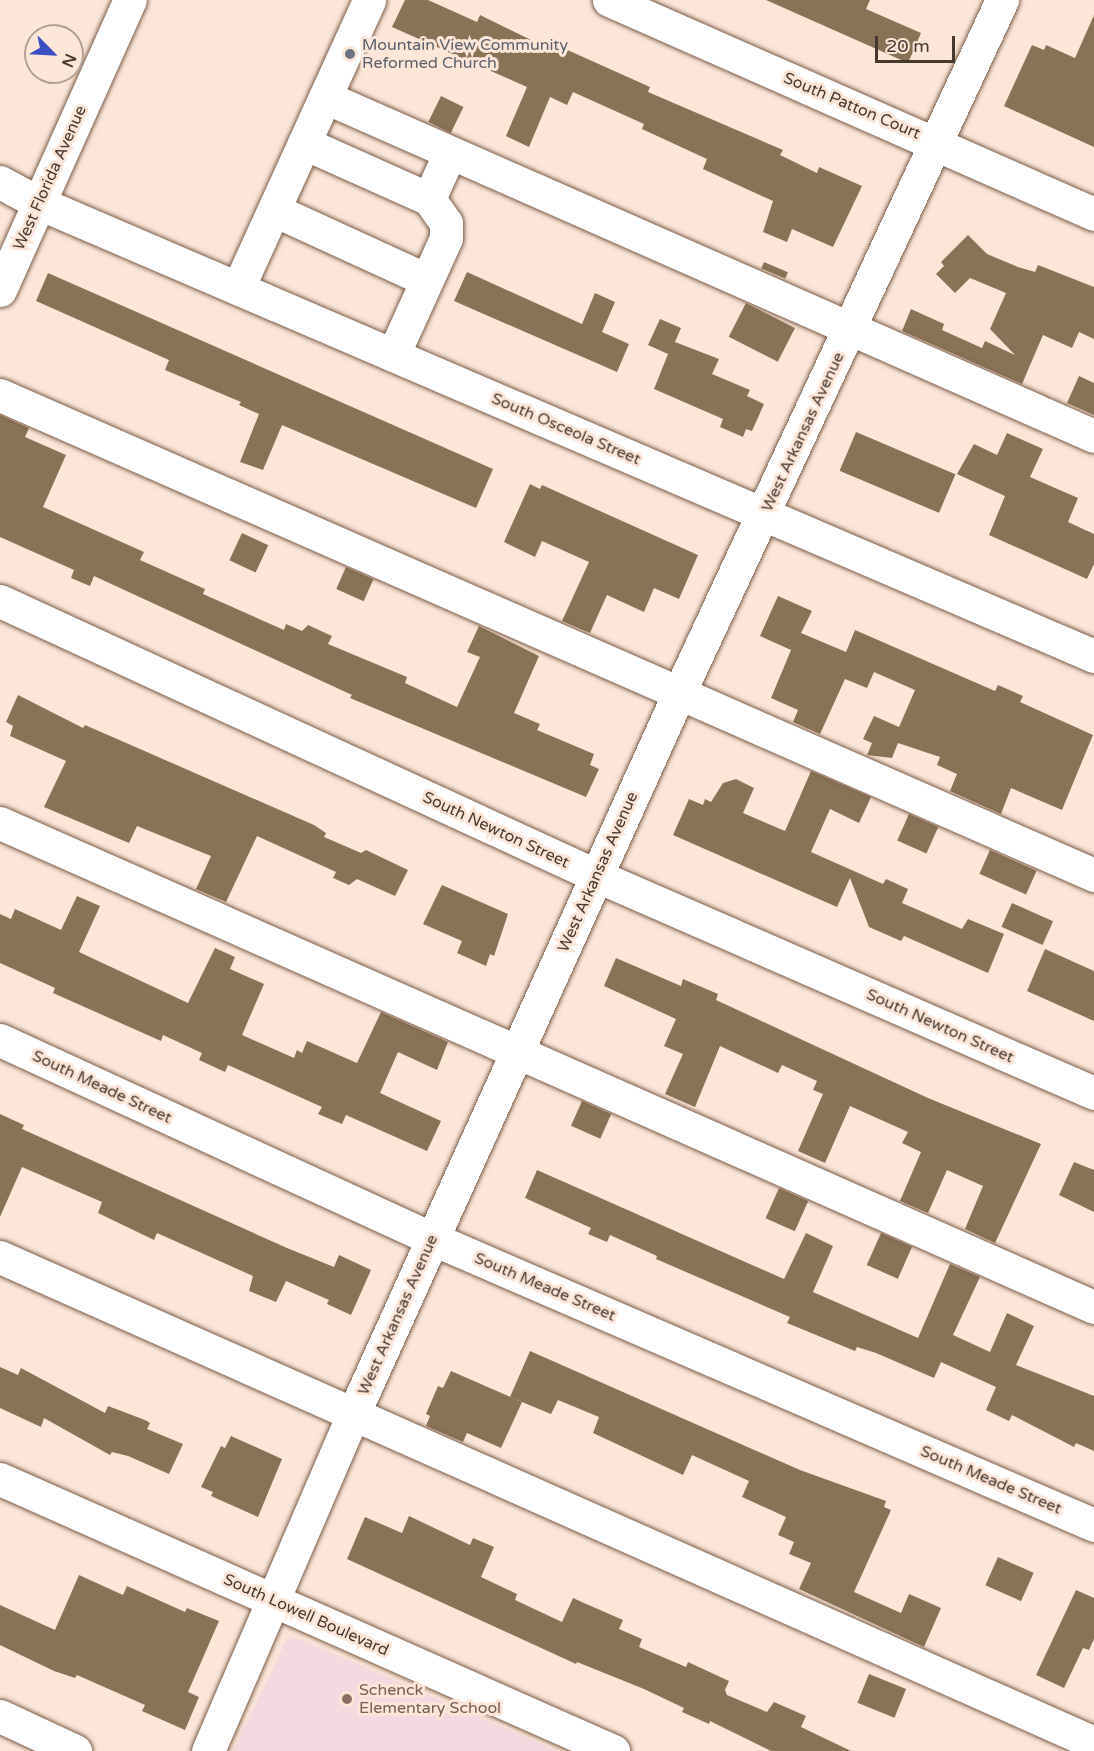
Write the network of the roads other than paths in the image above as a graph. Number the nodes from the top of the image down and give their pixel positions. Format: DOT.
graph roads {
  1 [pos="130,0"];
  2 [pos="369,0"];
  3 [pos="609,0"];
  4 [pos="1002,0"];
  5 [pos="325,97"];
  6 [pos="934,142"];
  7 [pos="304,143"];
  8 [pos="450,152"];
  9 [pos="0,182"];
  10 [pos="429,199"];
  11 [pos="39,203"];
  12 [pos="274,210"];
  13 [pos="1094,214"];
  14 [pos="427,280"];
  15 [pos="238,288"];
  16 [pos="0,290"];
  17 [pos="850,327"];
  18 [pos="393,355"];
  19 [pos="0,395"];
  20 [pos="1094,436"];
  21 [pos="765,515"];
  22 [pos="0,601"];
  23 [pos="1094,656"];
  24 [pos="679,693"];
  25 [pos="0,823"];
  26 [pos="1094,875"];
  27 [pos="597,876"];
  28 [pos="0,1040"];
  29 [pos="516,1053"];
  30 [pos="1094,1093"];
  31 [pos="433,1239"];
  32 [pos="0,1257"];
  33 [pos="1094,1307"];
  34 [pos="352,1417"];
  35 [pos="0,1479"];
  36 [pos="1094,1525"];
  37 [pos="274,1600"];
  38 [pos="0,1716"];
  39 [pos="1091,1744"];
  40 [pos="75,1751"];
  41 [pos="208,1751"];
  42 [pos="613,1751"];
  1 -- 11 [label="street, West Florida Avenue"];
  2 -- 5 [label="street"];
  3 -- 6 [label="street, South Patton Court"];
  4 -- 6 [label="street, West Arkansas Avenue"];
  5 -- 7 [label="street"];
  5 -- 8 [label="street"];
  6 -- 13 [label="street, South Patton Court"];
  6 -- 17 [label="street, West Arkansas Avenue"];
  7 -- 10 [label="street"];
  7 -- 12 [label="street"];
  8 -- 10 [label="street"];
  8 -- 17 [label="street"];
  9 -- 11 [label="street, South Osceola Street"];
  10 -- 14 [label="street"];
  11 -- 15 [label="street, South Osceola Street"];
  11 -- 16 [label="street, West Florida Avenue"];
  12 -- 14 [label="street"];
  12 -- 15 [label="street"];
  14 -- 18 [label="street"];
  15 -- 18 [label="street, South Osceola Street"];
  17 -- 20 [label="street"];
  17 -- 21 [label="street, West Arkansas Avenue"];
  18 -- 21 [label="street, South Osceola Street"];
  19 -- 24 [label="street"];
  21 -- 23 [label="street, South Osceola Street"];
  21 -- 24 [label="street, West Arkansas Avenue"];
  22 -- 27 [label="street, South Newton Street"];
  24 -- 26 [label="street"];
  24 -- 27 [label="street, West Arkansas Avenue"];
  25 -- 29 [label="street"];
  27 -- 29 [label="street, West Arkansas Avenue"];
  27 -- 30 [label="street, South Newton Street"];
  28 -- 31 [label="street, South Meade Street"];
  29 -- 31 [label="street, West Arkansas Avenue"];
  29 -- 33 [label="street"];
  31 -- 34 [label="street, West Arkansas Avenue"];
  31 -- 36 [label="street, South Meade Street"];
  32 -- 34 [label="street"];
  34 -- 37 [label="street, West Arkansas Avenue"];
  34 -- 39 [label="street"];
  35 -- 37 [label="street, South Lowell Boulevard"];
  37 -- 41 [label="street, West Arkansas Avenue"];
  37 -- 42 [label="street, South Lowell Boulevard"];
  38 -- 40 [label="street"];
}
